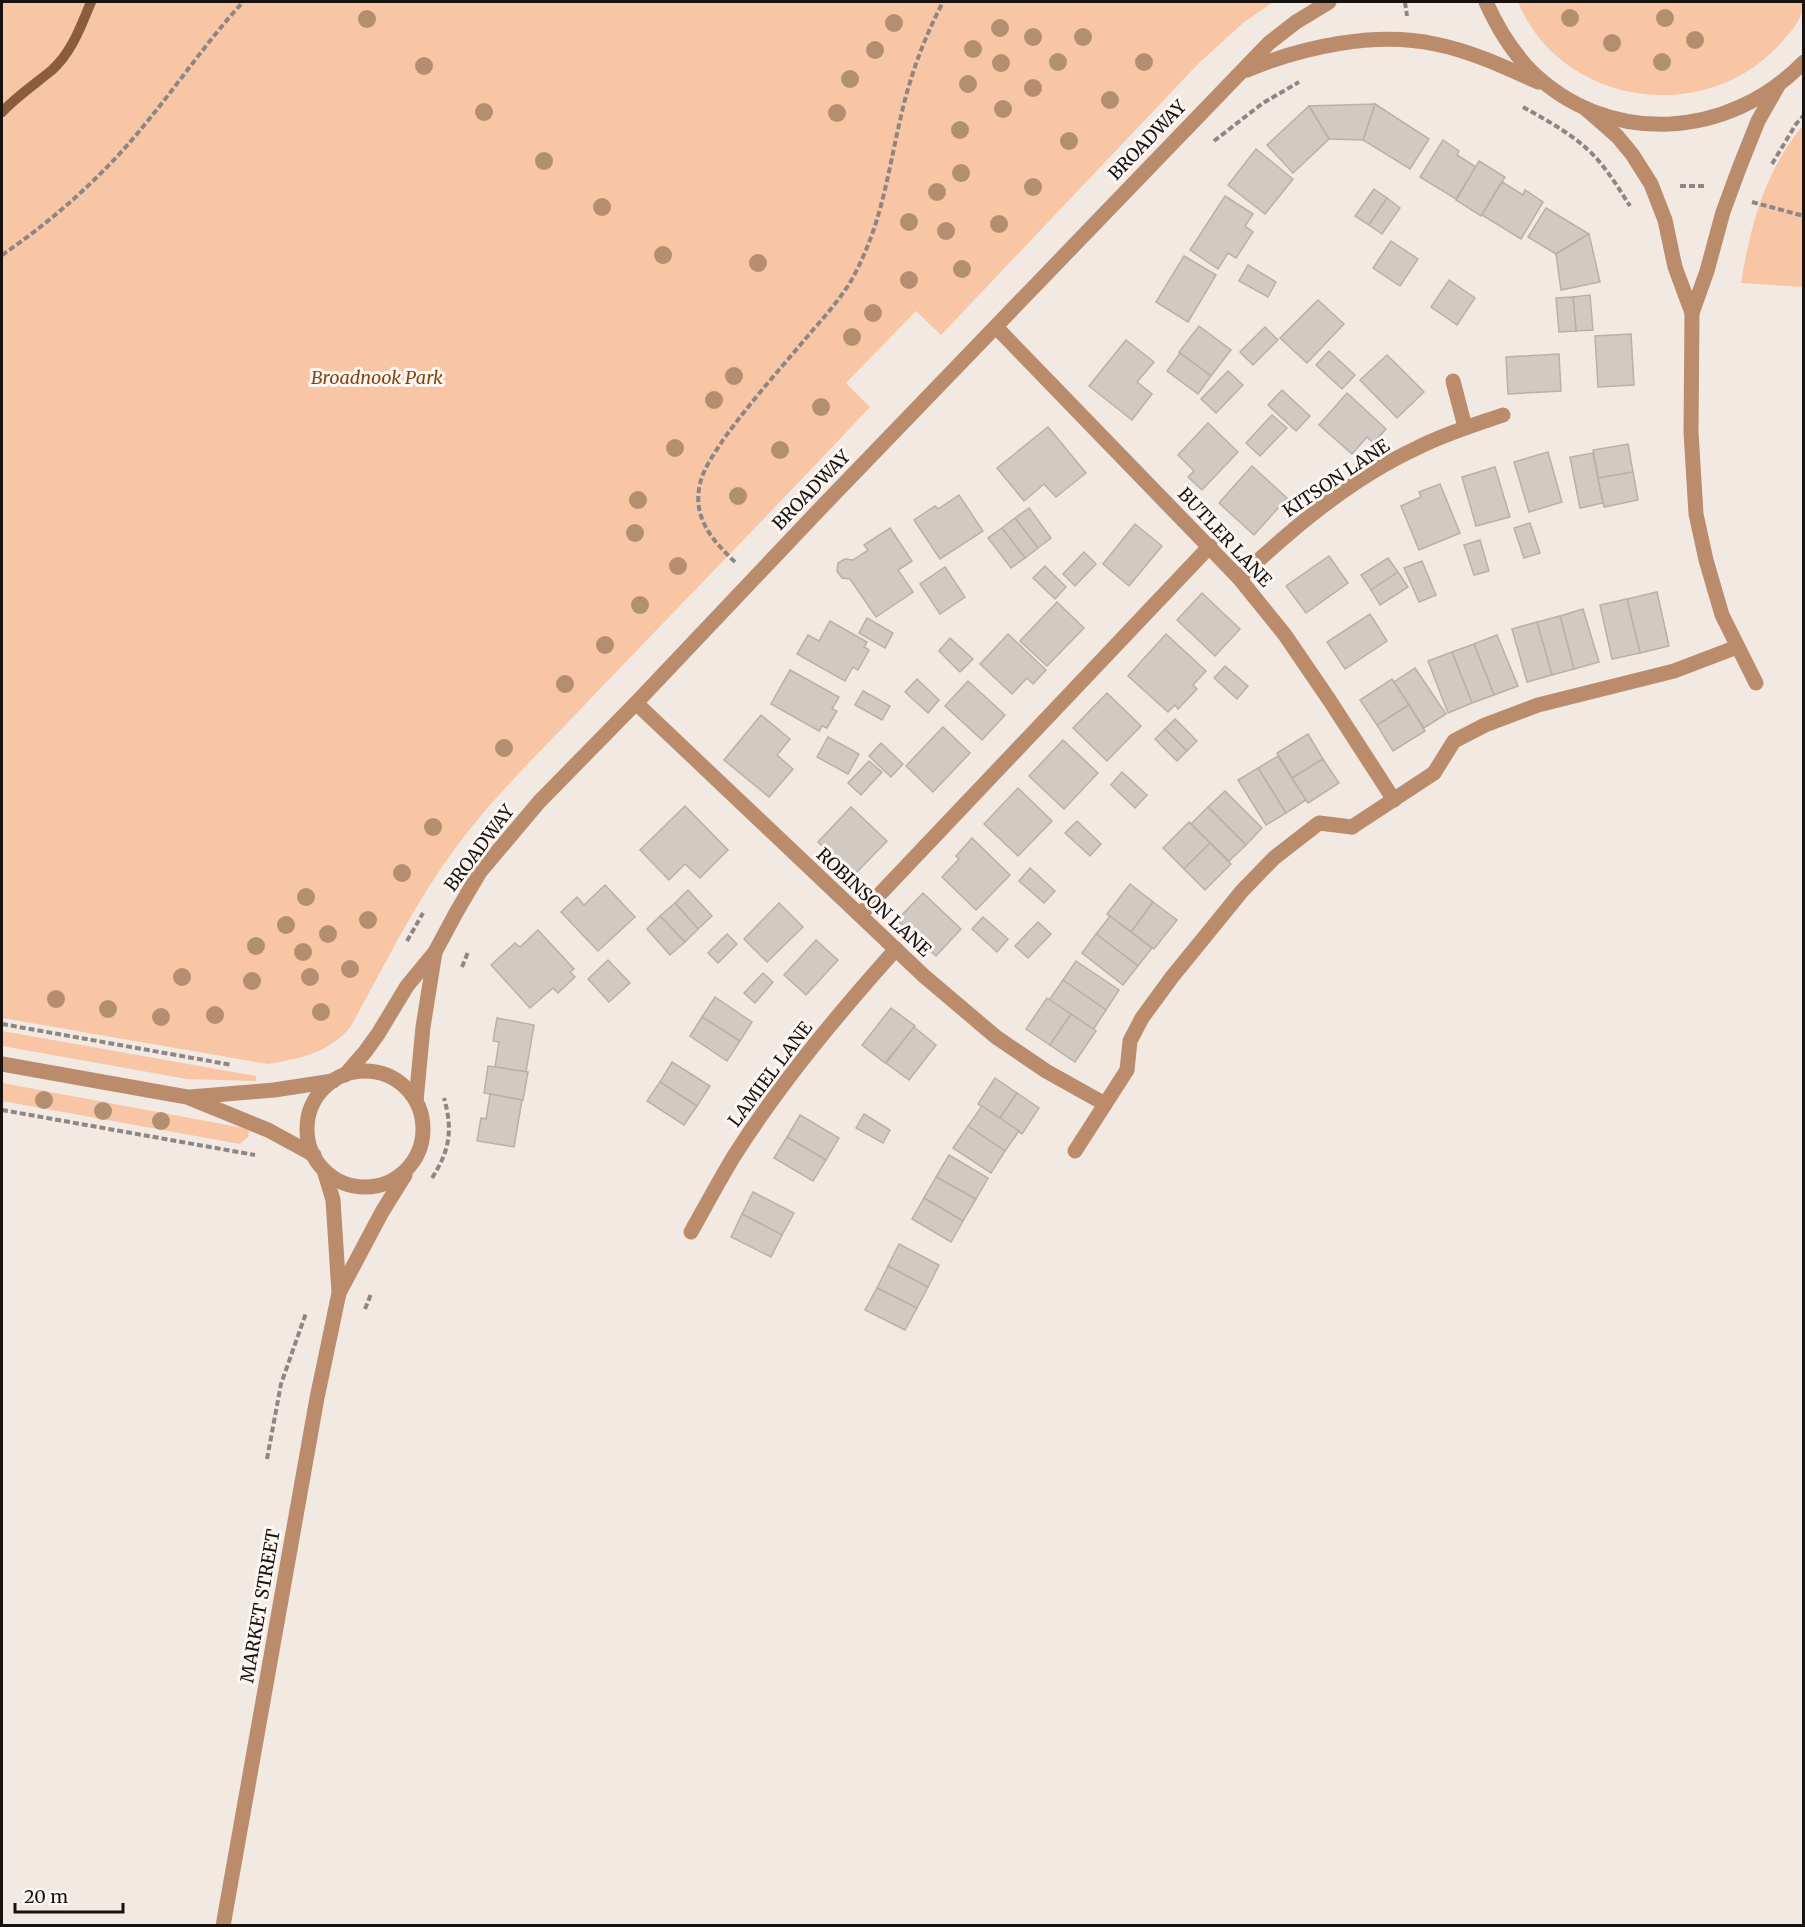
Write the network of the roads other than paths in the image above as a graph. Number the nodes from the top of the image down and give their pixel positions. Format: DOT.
graph roads {
  1 [pos="1329,2"];
  2 [pos="1486,2"];
  3 [pos="1803,62"];
  4 [pos="1238,74"];
  5 [pos="1779,84"];
  6 [pos="1553,89"];
  7 [pos="1583,107"];
  8 [pos="1692,313"];
  9 [pos="996,327"];
  10 [pos="1453,381"];
  11 [pos="1503,415"];
  12 [pos="1466,428"];
  13 [pos="1210,546"];
  14 [pos="1239,578"];
  15 [pos="1737,647"];
  16 [pos="1756,683"];
  17 [pos="636,703"];
  18 [pos="1394,800"];
  19 [pos="860,915"];
  20 [pos="896,949"];
  21 [pos="435,952"];
  22 [pos="2,1064"];
  23 [pos="339,1078"];
  24 [pos="187,1097"];
  25 [pos="416,1101"];
  26 [pos="1105,1104"];
  27 [pos="1075,1151"];
  28 [pos="314,1155"];
  29 [pos="408,1169"];
  30 [pos="324,1170"];
  31 [pos="691,1232"];
  32 [pos="339,1293"];
  33 [pos="223,1926"];
  1 -- 4 [label="street, BROADWAY"];
  2 -- 6 [label="street"];
  3 -- 5 [label="street"];
  4 -- 6 [label="street, BROADWAY"];
  4 -- 9 [label="street, BROADWAY"];
  5 -- 7 [label="street"];
  5 -- 8 [label="street"];
  6 -- 7 [label="street"];
  7 -- 8 [label="street"];
  8 -- 15 [label="street"];
  9 -- 13 [label="street, BUTLER LANE"];
  9 -- 17 [label="street, BROADWAY"];
  10 -- 12 [label="street"];
  11 -- 12 [label="street, KITSON LANE"];
  12 -- 14 [label="street, KITSON LANE"];
  13 -- 14 [label="street, BUTLER LANE"];
  13 -- 19 [label="street"];
  14 -- 18 [label="street, BUTLER LANE"];
  15 -- 16 [label="street"];
  15 -- 18 [label="street"];
  17 -- 19 [label="street, ROBINSON LANE"];
  17 -- 21 [label="street, BROADWAY"];
  18 -- 26 [label="street"];
  19 -- 20 [label="street, ROBINSON LANE"];
  20 -- 26 [label="street, ROBINSON LANE"];
  20 -- 31 [label="street, LAMIEL LANE"];
  21 -- 23 [label="street, BROADWAY"];
  21 -- 25 [label="street, BROADWAY"];
  22 -- 24 [label="street"];
  23 -- 24 [label="street"];
  23 -- 25 [label="street"];
  23 -- 28 [label="street"];
  24 -- 28 [label="street"];
  25 -- 29 [label="street"];
  26 -- 27 [label="street"];
  28 -- 30 [label="street"];
  29 -- 30 [label="street"];
  29 -- 32 [label="street, MARKET STREET"];
  30 -- 32 [label="street, MARKET STREET"];
  32 -- 33 [label="street, MARKET STREET"];
}
